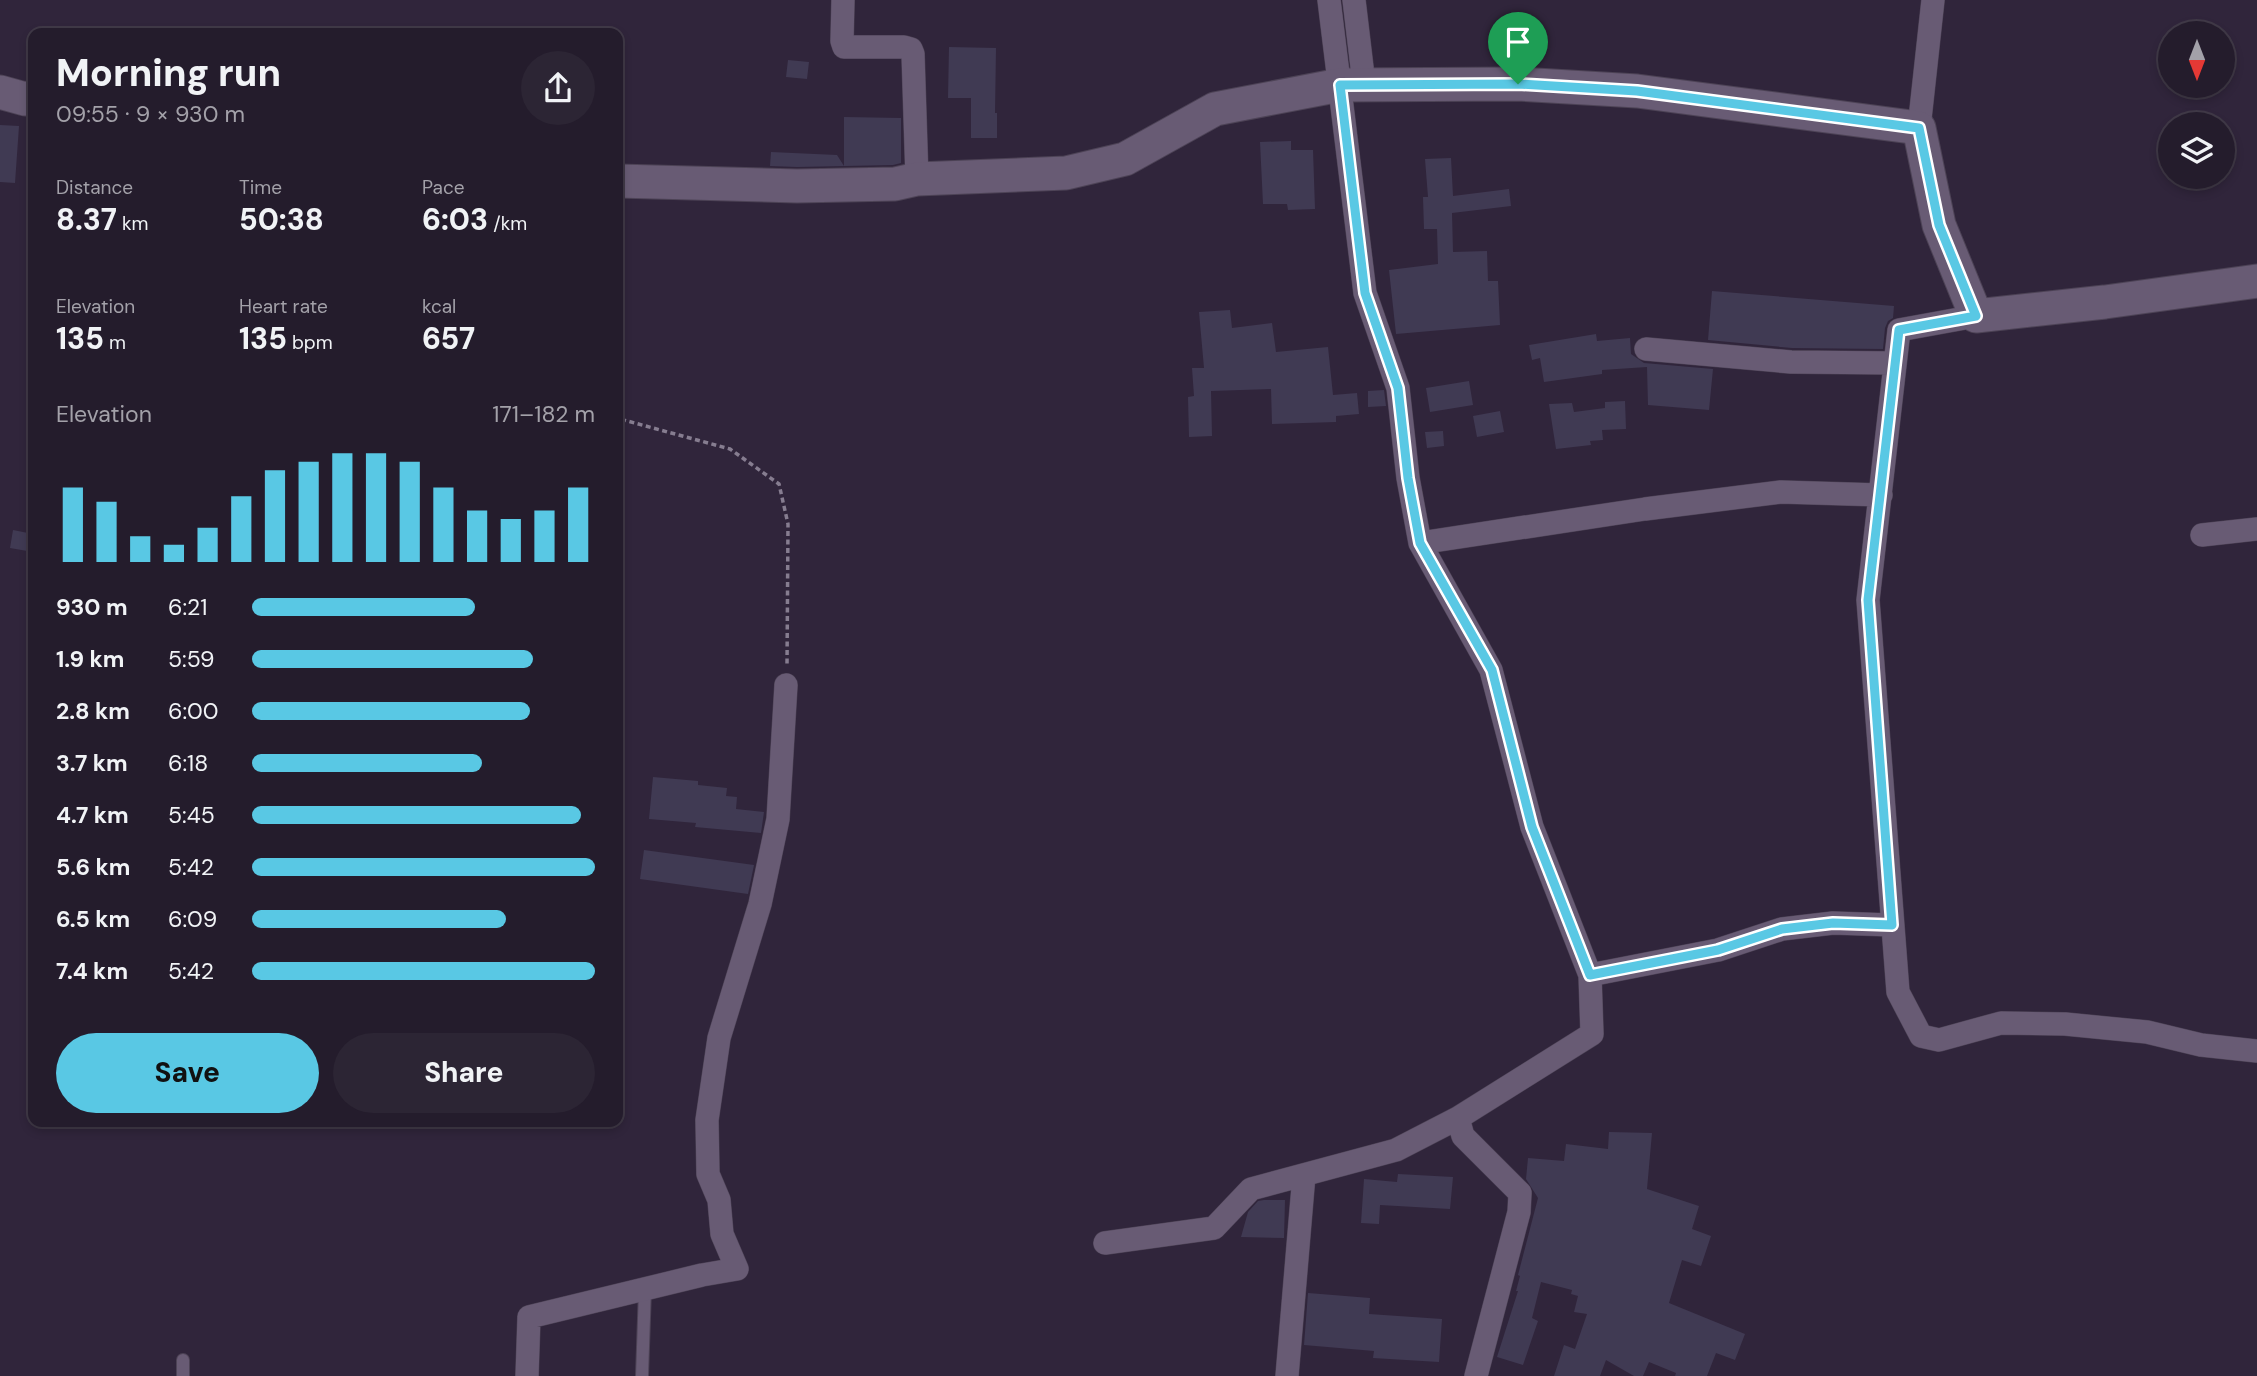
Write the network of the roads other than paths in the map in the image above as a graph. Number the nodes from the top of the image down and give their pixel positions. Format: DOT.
graph roads {
  1 [pos="843,0"];
  2 [pos="1329,0"];
  3 [pos="1354,0"];
  4 [pos="1933,0"];
  5 [pos="1352,84"];
  6 [pos="0,92"];
  7 [pos="28,98"];
  8 [pos="1919,128"];
  9 [pos="917,179"];
  10 [pos="623,181"];
  11 [pos="2257,281"];
  12 [pos="1976,316"];
  13 [pos="1646,349"];
  14 [pos="1895,363"];
  15 [pos="1881,495"];
  16 [pos="2257,529"];
  17 [pos="2202,535"];
  18 [pos="1420,543"];
  19 [pos="786,685"];
  20 [pos="1892,925"];
  21 [pos="1590,975"];
  22 [pos="2257,1051"];
  23 [pos="1458,1118"];
  24 [pos="1304,1175"];
  25 [pos="1105,1243"];
  26 [pos="645,1289"];
  27 [pos="183,1360"];
  28 [pos="183,1376"];
  29 [pos="527,1376"];
  30 [pos="642,1376"];
  31 [pos="1287,1376"];
  32 [pos="1476,1376"];
  1 -- 9 [label="street"];
  2 -- 5 [label="street"];
  3 -- 5 [label="street"];
  4 -- 8 [label="street"];
  5 -- 8 [label="street"];
  5 -- 9 [label="street"];
  5 -- 18 [label="street"];
  6 -- 7 [label="street"];
  8 -- 12 [label="street"];
  9 -- 10 [label="street"];
  11 -- 12 [label="street"];
  12 -- 14 [label="street"];
  13 -- 14 [label="street"];
  14 -- 15 [label="street"];
  15 -- 18 [label="street"];
  15 -- 20 [label="street"];
  16 -- 17 [label="street"];
  18 -- 21 [label="street"];
  19 -- 26 [label="street"];
  20 -- 21 [label="street"];
  20 -- 22 [label="street"];
  21 -- 23 [label="street"];
  23 -- 24 [label="street"];
  23 -- 32 [label="street"];
  24 -- 25 [label="street"];
  24 -- 31 [label="street"];
  26 -- 29 [label="street"];
  26 -- 30 [label="lane"];
  27 -- 28 [label="lane"];
}
